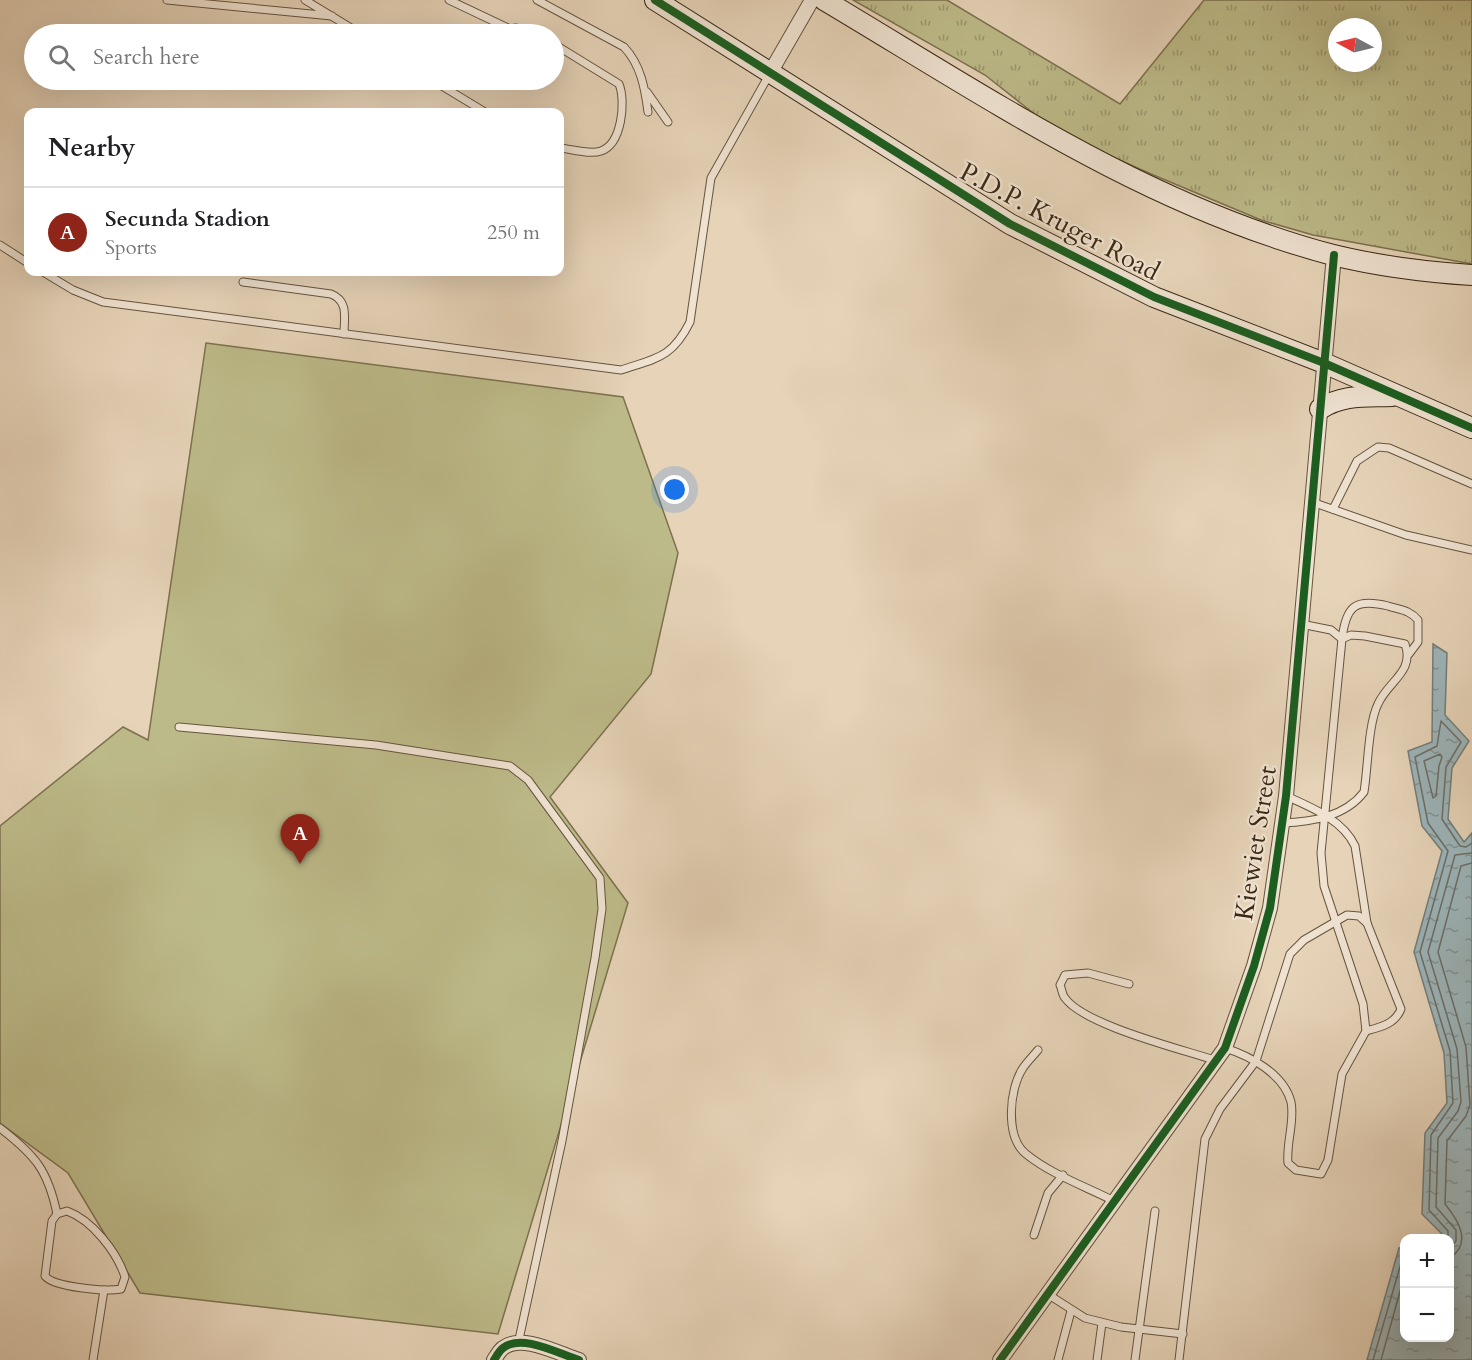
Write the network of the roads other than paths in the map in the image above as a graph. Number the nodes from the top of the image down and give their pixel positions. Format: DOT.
graph roads {
  1 [pos="167,0"];
  2 [pos="449,0"];
  3 [pos="537,0"];
  4 [pos="655,0"];
  5 [pos="812,0"];
  6 [pos="824,0"];
  7 [pos="307,1"];
  8 [pos="332,16"];
  9 [pos="345,24"];
  10 [pos="501,24"];
  11 [pos="564,50"];
  12 [pos="770,73"];
  13 [pos="644,87"];
  14 [pos="449,90"];
  15 [pos="478,108"];
  16 [pos="648,112"];
  17 [pos="668,122"];
  18 [pos="564,149"];
  19 [pos="0,245"];
  20 [pos="1334,255"];
  21 [pos="24,260"];
  22 [pos="1472,275"];
  23 [pos="50,276"];
  24 [pos="243,282"];
  25 [pos="344,334"];
  26 [pos="1324,363"];
  27 [pos="1401,396"];
  28 [pos="1320,409"];
  29 [pos="1472,428"];
  30 [pos="1472,484"];
  31 [pos="1312,502"];
  32 [pos="1333,509"];
  33 [pos="1472,550"];
  34 [pos="1300,624"];
  35 [pos="1342,639"];
  36 [pos="1409,654"];
  37 [pos="179,727"];
  38 [pos="1286,796"];
  39 [pos="1325,816"];
  40 [pos="1281,823"];
  41 [pos="1336,922"];
  42 [pos="1366,922"];
  43 [pos="1129,984"];
  44 [pos="1366,1031"];
  45 [pos="1225,1048"];
  46 [pos="1038,1050"];
  47 [pos="1214,1060"];
  48 [pos="1256,1061"];
  49 [pos="0,1128"];
  50 [pos="1063,1175"];
  51 [pos="1116,1202"];
  52 [pos="1155,1211"];
  53 [pos="57,1214"];
  54 [pos="1034,1235"];
  55 [pos="104,1290"];
  56 [pos="1049,1295"];
  57 [pos="1071,1311"];
  58 [pos="1102,1323"];
  59 [pos="1140,1329"];
  60 [pos="1183,1334"];
  61 [pos="518,1344"];
  62 [pos="93,1360"];
  63 [pos="494,1360"];
  64 [pos="579,1360"];
  65 [pos="1000,1360"];
  66 [pos="1058,1360"];
  67 [pos="1098,1360"];
  68 [pos="1135,1360"];
  69 [pos="1179,1360"];
  1 -- 8 [label="lane"];
  2 -- 10 [label="lane"];
  3 -- 13 [label="lane"];
  4 -- 12 [label="street, P.D.P. Kruger Road"];
  5 -- 12 [label="street"];
  6 -- 20 [label="street"];
  7 -- 8 [label="lane"];
  8 -- 9 [label="lane"];
  11 -- 18 [label="lane"];
  12 -- 25 [label="lane"];
  12 -- 26 [label="street, P.D.P. Kruger Road"];
  13 -- 16 [label="lane"];
  13 -- 17 [label="lane"];
  14 -- 15 [label="lane"];
  19 -- 21 [label="lane"];
  20 -- 22 [label="street"];
  20 -- 26 [label="street, Kiewiet Street"];
  23 -- 25 [label="lane"];
  24 -- 25 [label="lane"];
  26 -- 27 [label="street, P.D.P. Kruger Road"];
  26 -- 28 [label="street, Kiewiet Street"];
  27 -- 28 [label="street"];
  27 -- 29 [label="street, P.D.P. Kruger Road"];
  28 -- 31 [label="street, Kiewiet Street"];
  30 -- 32 [label="lane"];
  31 -- 32 [label="lane"];
  31 -- 34 [label="street, Kiewiet Street"];
  32 -- 33 [label="lane"];
  34 -- 35 [label="lane"];
  34 -- 38 [label="street, Kiewiet Street"];
  35 -- 36 [label="lane"];
  35 -- 36 [label="lane"];
  35 -- 39 [label="lane"];
  36 -- 39 [label="lane"];
  37 -- 61 [label="lane"];
  38 -- 39 [label="lane"];
  38 -- 40 [label="street, Kiewiet Street"];
  39 -- 40 [label="lane"];
  39 -- 41 [label="lane"];
  39 -- 42 [label="lane"];
  40 -- 45 [label="street, Kiewiet Street"];
  41 -- 42 [label="lane"];
  41 -- 44 [label="lane"];
  41 -- 48 [label="lane"];
  42 -- 44 [label="lane"];
  43 -- 47 [label="lane"];
  44 -- 48 [label="lane"];
  45 -- 47 [label="street, Kiewiet Street"];
  45 -- 48 [label="lane"];
  46 -- 50 [label="lane"];
  47 -- 51 [label="street, Kiewiet Street"];
  48 -- 60 [label="lane"];
  49 -- 53 [label="lane"];
  50 -- 51 [label="lane"];
  50 -- 54 [label="lane"];
  51 -- 56 [label="street, Kiewiet Street"];
  52 -- 59 [label="lane"];
  53 -- 55 [label="lane"];
  53 -- 55 [label="lane"];
  55 -- 62 [label="lane"];
  56 -- 57 [label="lane"];
  56 -- 65 [label="street, Kiewiet Street"];
  57 -- 58 [label="lane"];
  57 -- 66 [label="lane"];
  58 -- 59 [label="lane"];
  58 -- 67 [label="lane"];
  59 -- 60 [label="lane"];
  59 -- 68 [label="lane"];
  60 -- 69 [label="lane"];
  61 -- 63 [label="street"];
  61 -- 64 [label="street"];
}
